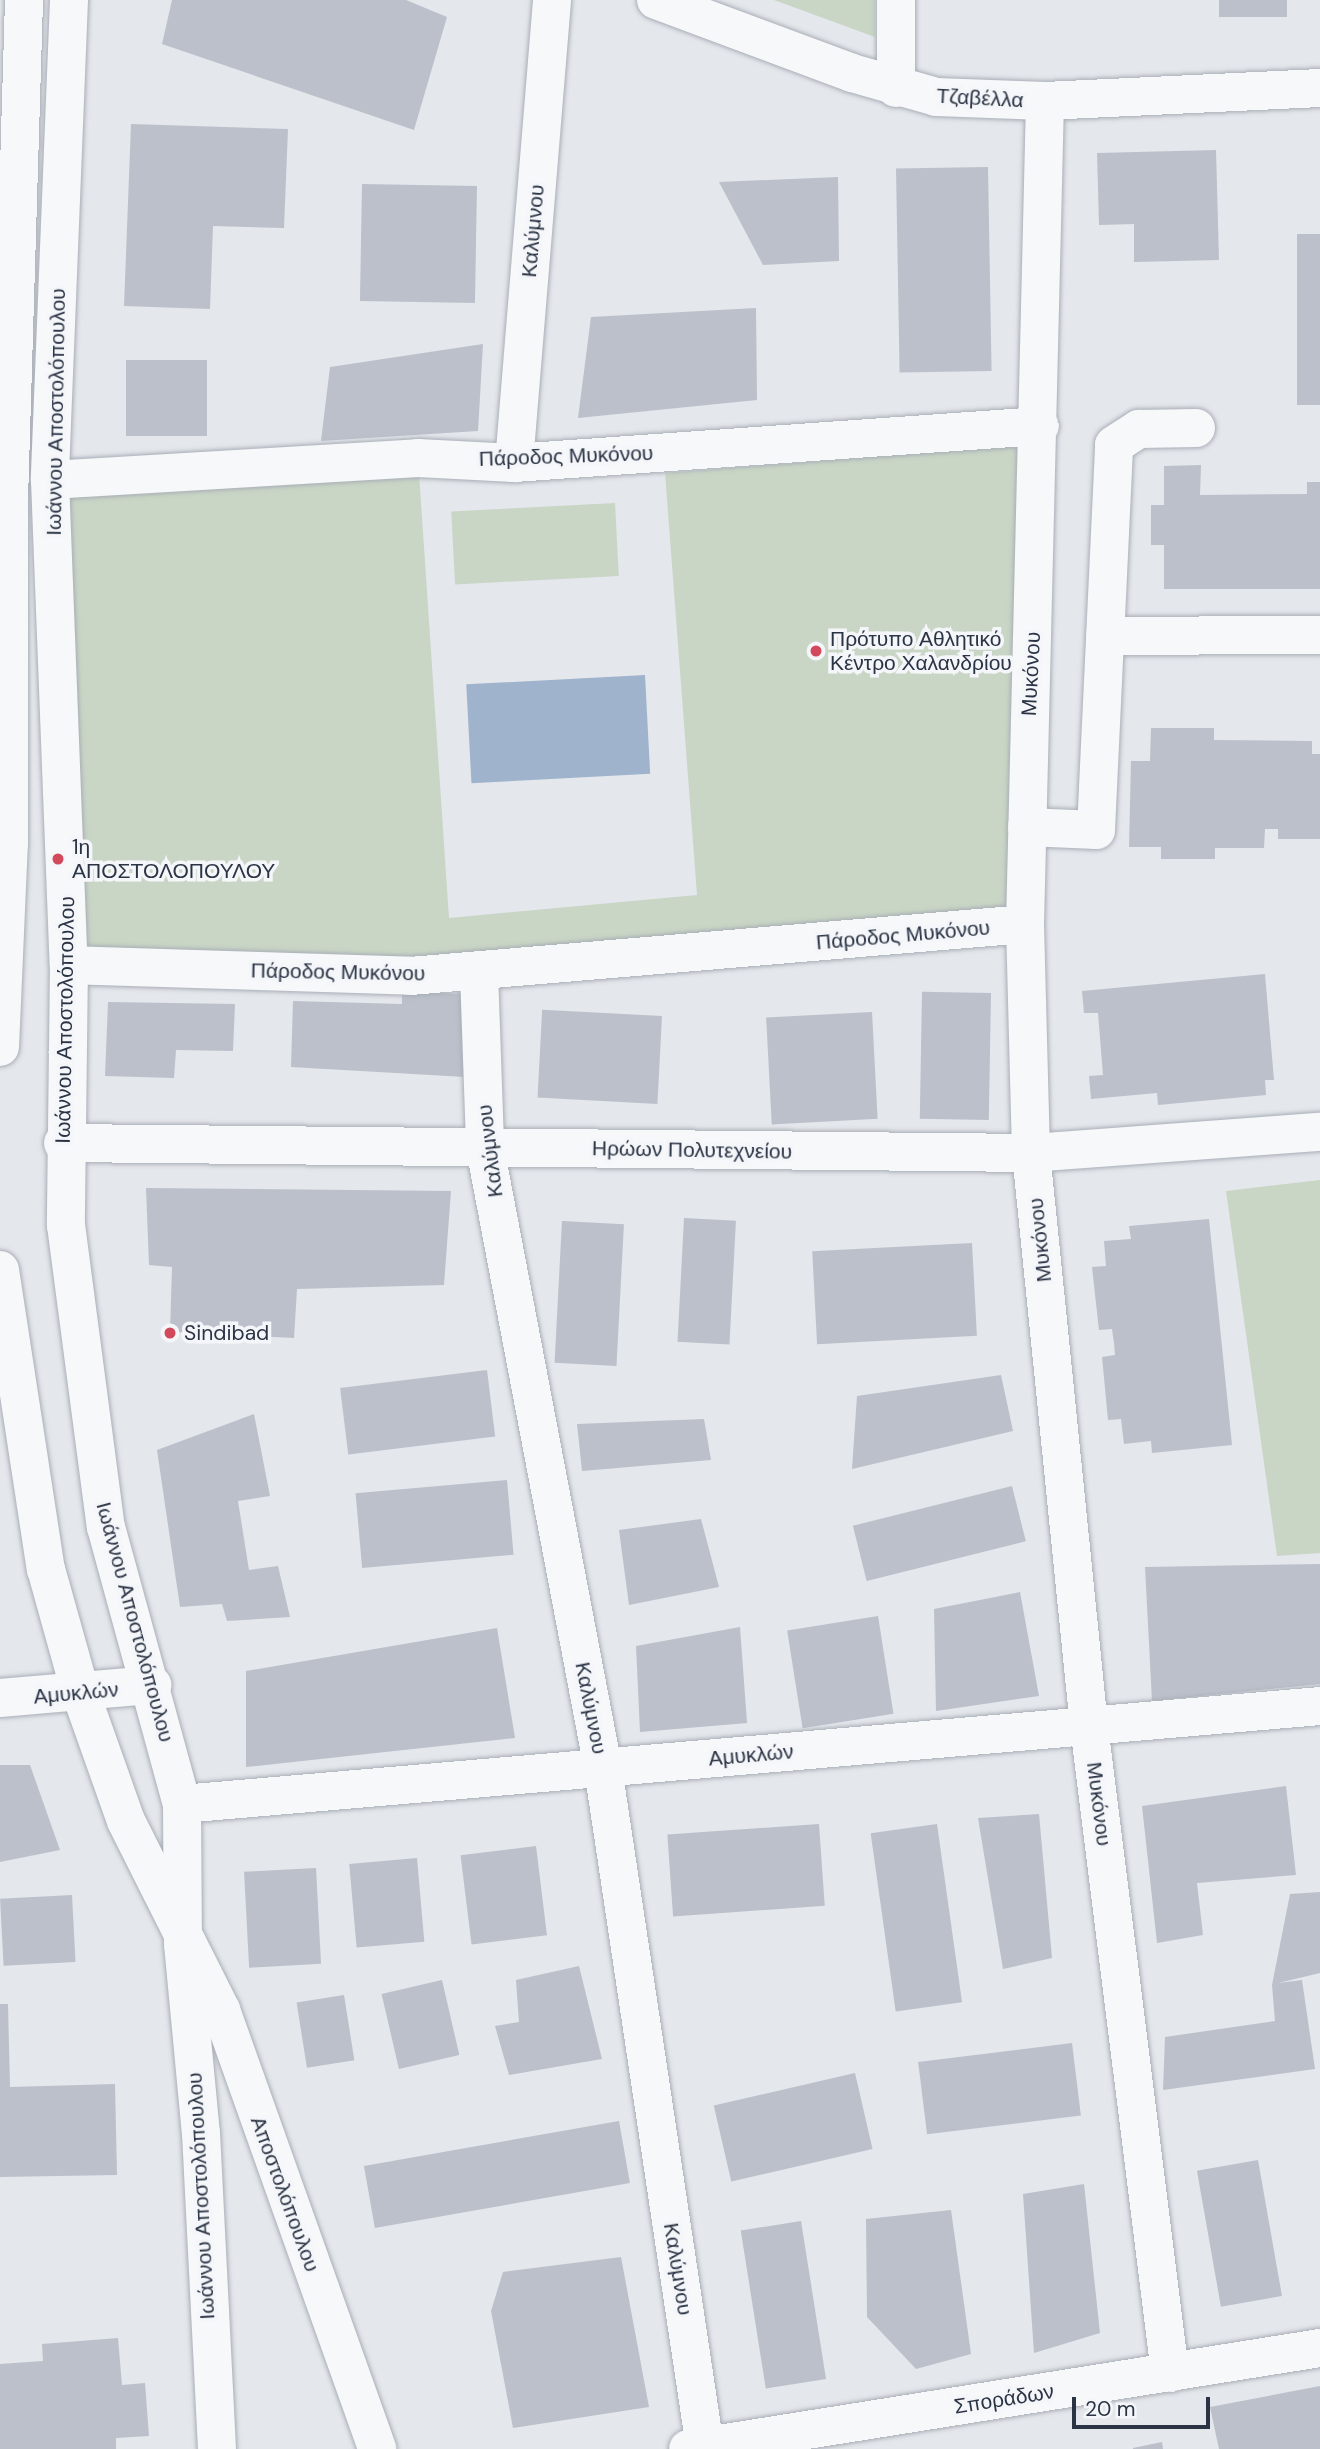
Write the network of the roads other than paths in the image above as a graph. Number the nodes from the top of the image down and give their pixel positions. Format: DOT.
graph roads {
  1 [pos="24,0"];
  2 [pos="69,0"];
  3 [pos="552,0"];
  4 [pos="656,0"];
  5 [pos="896,0"];
  6 [pos="896,88"];
  7 [pos="1320,88"];
  8 [pos="1045,101"];
  9 [pos="1040,426"];
  10 [pos="1196,428"];
  11 [pos="514,463"];
  12 [pos="50,480"];
  13 [pos="4,499"];
  14 [pos="1320,635"];
  15 [pos="1105,636"];
  16 [pos="1027,827"];
  17 [pos="5,844"];
  18 [pos="1025,924"];
  19 [pos="69,965"];
  20 [pos="479,972"];
  21 [pos="0,1047"];
  22 [pos="1320,1132"];
  23 [pos="63,1143"];
  24 [pos="485,1148"];
  25 [pos="1031,1153"];
  26 [pos="0,1270"];
  27 [pos="152,1685"];
  28 [pos="81,1694"];
  29 [pos="0,1698"];
  30 [pos="1320,1706"];
  31 [pos="1089,1726"];
  32 [pos="603,1768"];
  33 [pos="182,1804"];
  34 [pos="183,1944"];
  35 [pos="1320,2348"];
  36 [pos="1170,2373"];
  37 [pos="696,2448"];
  38 [pos="217,2449"];
  39 [pos="377,2449"];
  1 -- 13 [label="street, Ιωάννου Αποστολόπουλου"];
  2 -- 12 [label="street, Ιωάννου Αποστολόπουλου"];
  3 -- 11 [label="street, Καλύμνου"];
  4 -- 6 [label="street, Τζαβέλλα"];
  5 -- 6 [label="street"];
  6 -- 8 [label="street, Τζαβέλλα"];
  7 -- 8 [label="street, Τζαβέλλα"];
  8 -- 9 [label="street, Μυκόνου"];
  9 -- 11 [label="street, Πάροδος Μυκόνου"];
  9 -- 16 [label="street, Μυκόνου"];
  10 -- 15 [label="street"];
  11 -- 12 [label="street, Πάροδος Μυκόνου"];
  12 -- 19 [label="street, Ιωάννου Αποστολόπουλου"];
  13 -- 17 [label="street, Ιωάννου Αποστολόπουλου"];
  14 -- 15 [label="street"];
  15 -- 16 [label="street"];
  16 -- 18 [label="street, Μυκόνου"];
  17 -- 21 [label="street, Ιωάννου Αποστολόπουλου"];
  18 -- 20 [label="street, Πάροδος Μυκόνου"];
  18 -- 25 [label="street, Μυκόνου"];
  19 -- 20 [label="street, Πάροδος Μυκόνου"];
  19 -- 23 [label="street, Ιωάννου Αποστολόπουλου"];
  20 -- 24 [label="street, Καλύμνου"];
  22 -- 25 [label="street, Ηρώων Πολυτεχνείου"];
  23 -- 24 [label="street, Ηρώων Πολυτεχνείου"];
  23 -- 27 [label="street, Ιωάννου Αποστολόπουλου"];
  24 -- 25 [label="street, Ηρώων Πολυτεχνείου"];
  24 -- 32 [label="street, Καλύμνου"];
  25 -- 31 [label="street, Μυκόνου"];
  26 -- 28 [label="street, Ιωάννου Αποστολόπουλου"];
  27 -- 28 [label="street, Αμυκλών"];
  27 -- 33 [label="street, Ιωάννου Αποστολόπουλου"];
  28 -- 29 [label="street, Αμυκλών"];
  28 -- 34 [label="street, Ιωάννου Αποστολόπουλου"];
  30 -- 31 [label="street, Αμυκλών"];
  31 -- 32 [label="street, Αμυκλών"];
  31 -- 36 [label="street, Μυκόνου"];
  32 -- 33 [label="street, Αμυκλών"];
  32 -- 37 [label="street, Καλύμνου"];
  33 -- 34 [label="street, Ιωάννου Αποστολόπουλου"];
  34 -- 38 [label="street, Ιωάννου Αποστολόπουλου"];
  34 -- 39 [label="street, Αποστολόπουλου"];
  35 -- 36 [label="street, Σποράδων"];
  36 -- 37 [label="street, Σποράδων"];
}
